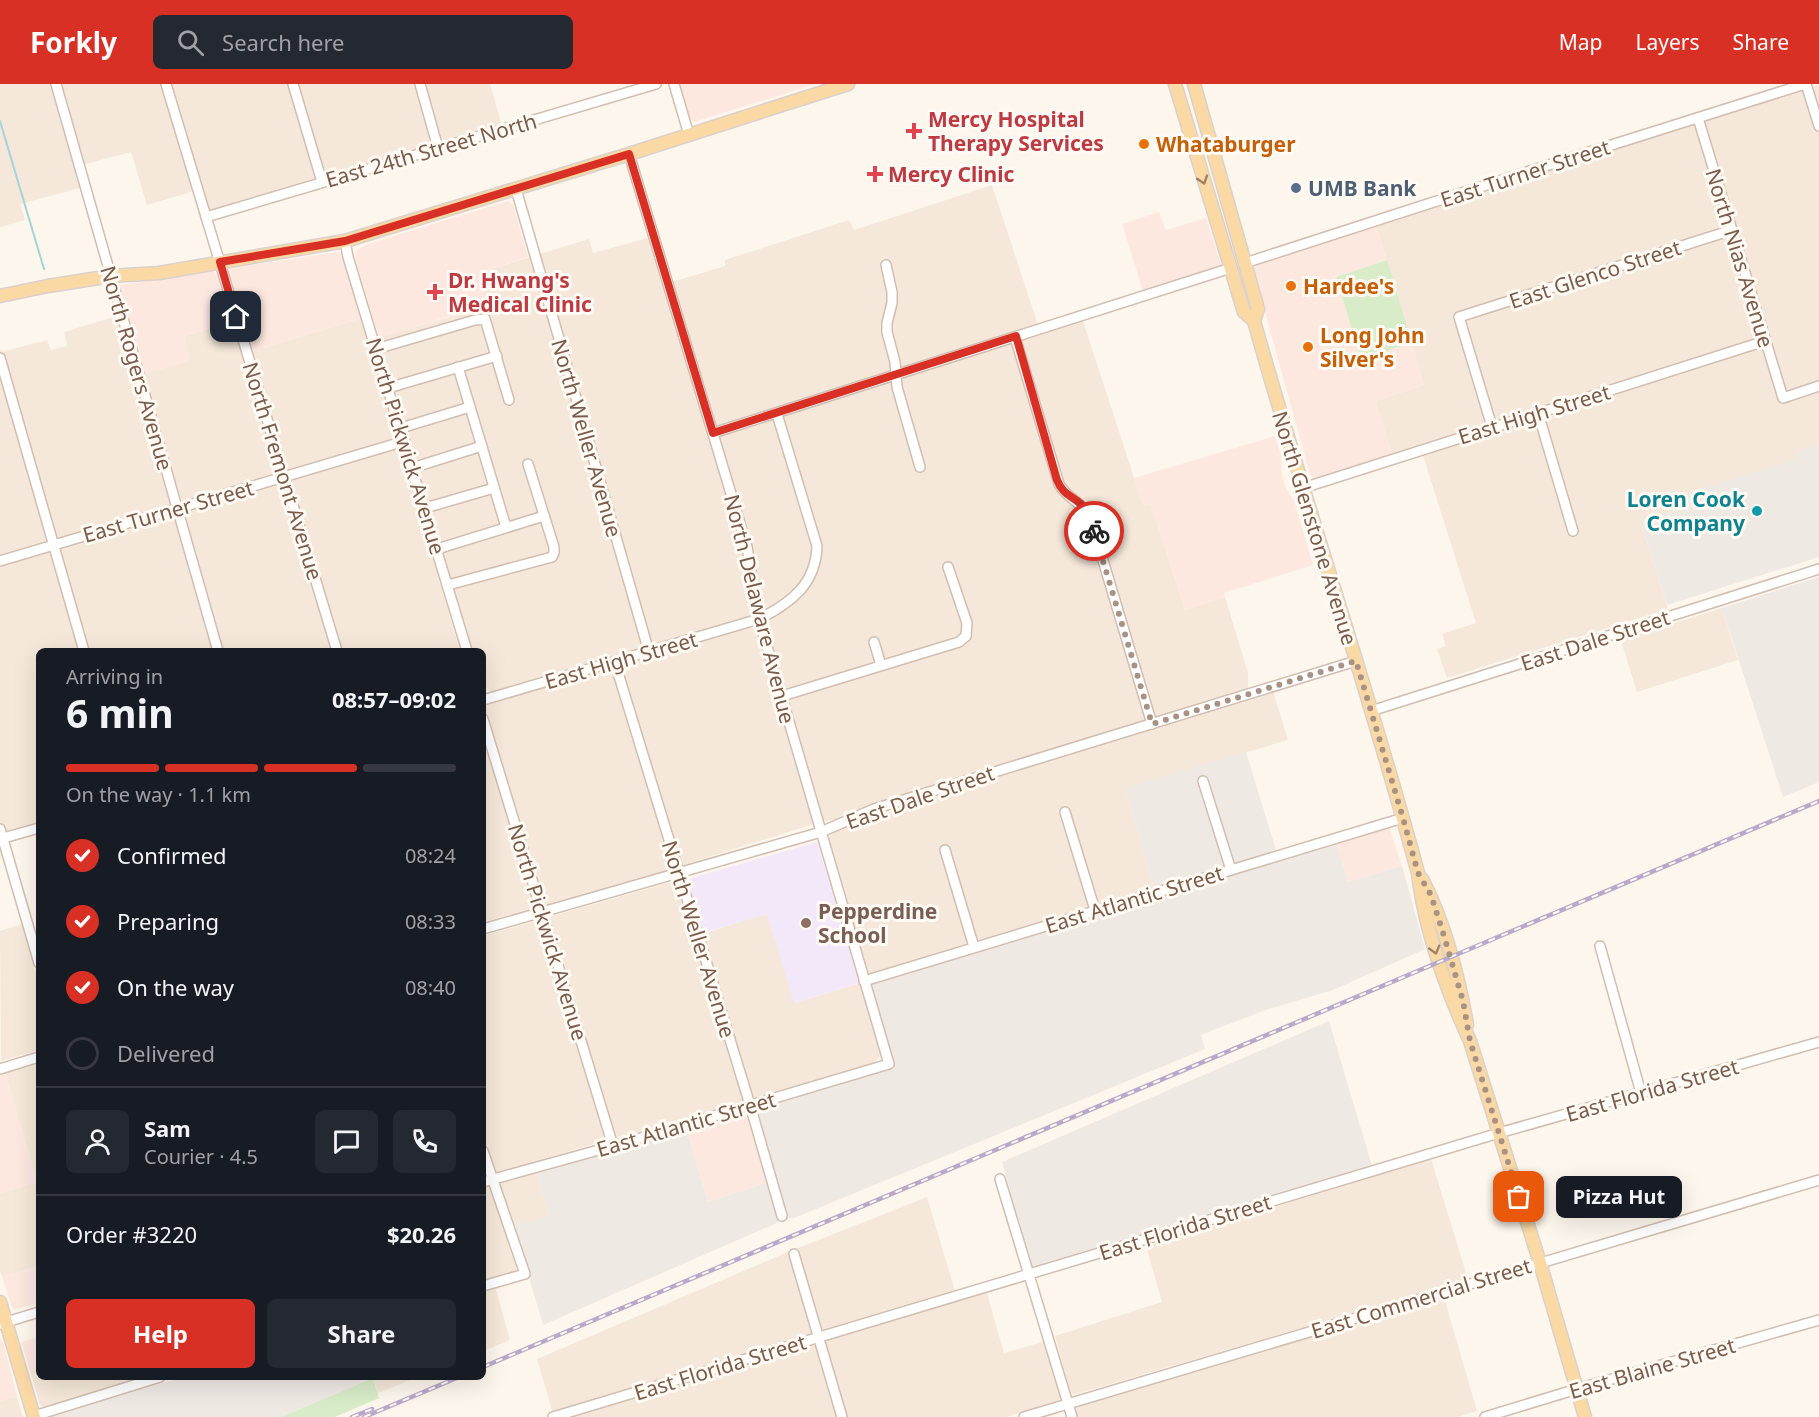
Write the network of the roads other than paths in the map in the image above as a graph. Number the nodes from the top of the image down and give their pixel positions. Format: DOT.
graph roads {
  1 [pos="56,84"];
  2 [pos="166,84"];
  3 [pos="293,84"];
  4 [pos="420,84"];
  5 [pos="656,84"];
  6 [pos="674,84"];
  7 [pos="848,84"];
  8 [pos="1175,84"];
  9 [pos="1194,84"];
  10 [pos="1202,84"];
  11 [pos="1806,84"];
  12 [pos="1698,118"];
  13 [pos="1819,126"];
  14 [pos="690,135"];
  15 [pos="438,148"];
  16 [pos="629,154"];
  17 [pos="1218,170"];
  18 [pos="322,182"];
  19 [pos="516,189"];
  20 [pos="1213,208"];
  21 [pos="206,218"];
  22 [pos="1732,230"];
  23 [pos="345,241"];
  24 [pos="220,262"];
  25 [pos="1245,263"];
  26 [pos="886,266"];
  27 [pos="1231,268"];
  28 [pos="111,276"];
  29 [pos="0,296"];
  30 [pos="1256,315"];
  31 [pos="1016,336"];
  32 [pos="1765,341"];
  33 [pos="376,349"];
  34 [pos="497,356"];
  35 [pos="0,358"];
  36 [pos="458,368"];
  37 [pos="896,375"];
  38 [pos="1819,386"];
  39 [pos="388,388"];
  40 [pos="509,400"];
  41 [pos="470,407"];
  42 [pos="1538,413"];
  43 [pos="777,414"];
  44 [pos="1492,427"];
  45 [pos="400,428"];
  46 [pos="713,433"];
  47 [pos="405,441"];
  48 [pos="482,446"];
  49 [pos="528,464"];
  50 [pos="920,467"];
  51 [pos="412,468"];
  52 [pos="284,476"];
  53 [pos="494,488"];
  54 [pos="1303,488"];
  55 [pos="424,508"];
  56 [pos="177,510"];
  57 [pos="544,516"];
  58 [pos="506,527"];
  59 [pos="1573,531"];
  60 [pos="53,545"];
  61 [pos="437,549"];
  62 [pos="0,561"];
  63 [pos="948,567"];
  64 [pos="1819,569"];
  65 [pos="448,585"];
  66 [pos="759,619"];
  67 [pos="874,642"];
  68 [pos="83,648"];
  69 [pos="217,648"];
  70 [pos="336,648"];
  71 [pos="466,648"];
  72 [pos="649,652"];
  73 [pos="1356,661"];
  74 [pos="615,663"];
  75 [pos="881,665"];
  76 [pos="782,696"];
  77 [pos="486,699"];
  78 [pos="1371,711"];
  79 [pos="1152,724"];
  80 [pos="486,729"];
  81 [pos="1203,781"];
  82 [pos="1065,812"];
  83 [pos="1403,818"];
  84 [pos="36,829"];
  85 [pos="820,832"];
  86 [pos="1,836"];
  87 [pos="945,850"];
  88 [pos="1231,870"];
  89 [pos="678,874"];
  90 [pos="1095,910"];
  91 [pos="542,912"];
  92 [pos="486,928"];
  93 [pos="1600,946"];
  94 [pos="974,947"];
  95 [pos="36,953"];
  96 [pos="864,981"];
  97 [pos="1819,1042"];
  98 [pos="36,1058"];
  99 [pos="889,1064"];
  100 [pos="0,1069"];
  101 [pos="1641,1093"];
  102 [pos="750,1105"];
  103 [pos="1499,1133"];
  104 [pos="613,1146"];
  105 [pos="1000,1179"];
  106 [pos="487,1180"];
  107 [pos="1819,1180"];
  108 [pos="782,1216"];
  109 [pos="794,1254"];
  110 [pos="1540,1263"];
  111 [pos="1028,1274"];
  112 [pos="486,1285"];
  113 [pos="0,1302"];
  114 [pos="36,1313"];
  115 [pos="1819,1320"];
  116 [pos="3,1323"];
  117 [pos="818,1338"];
  118 [pos="151,1380"];
  119 [pos="1577,1389"];
  120 [pos="1068,1404"];
  121 [pos="560,1416"];
  122 [pos="34,1417"];
  123 [pos="842,1417"];
  124 [pos="1024,1417"];
  125 [pos="1072,1417"];
  126 [pos="1485,1417"];
  127 [pos="1585,1417"];
  1 -- 28 [label="street, North Rogers Avenue"];
  2 -- 21 [label="street, North Fremont Avenue"];
  3 -- 18 [label="street"];
  4 -- 15 [label="street"];
  5 -- 15 [label="street, East 24th Street North"];
  6 -- 14 [label="street"];
  7 -- 14 [label="main road"];
  8 -- 20 [label="main road, North Glenstone Avenue, one-way"];
  9 -- 17 [label="main road, North Glenstone Avenue"];
  10 -- 17 [label="main road"];
  11 -- 12 [label="street, East Turner Street"];
  11 -- 13 [label="street"];
  12 -- 22 [label="street, North Nias Avenue"];
  12 -- 25 [label="street, East Turner Street"];
  14 -- 16 [label="main road"];
  15 -- 18 [label="street, East 24th Street North"];
  16 -- 19 [label="main road"];
  16 -- 46 [label="street, North Delaware Avenue"];
  17 -- 25 [label="main road, North Glenstone Avenue"];
  18 -- 21 [label="street, East 24th Street North"];
  19 -- 23 [label="main road"];
  19 -- 72 [label="street, North Weller Avenue"];
  20 -- 25 [label="main road"];
  20 -- 27 [label="main road, North Glenstone Avenue"];
  21 -- 24 [label="street, North Fremont Avenue"];
  22 -- 32 [label="street, North Nias Avenue"];
  22 -- 44 [label="street, East Glenco Street"];
  23 -- 24 [label="main road"];
  23 -- 33 [label="street, North Pickwick Avenue"];
  24 -- 28 [label="main road"];
  24 -- 52 [label="street, North Fremont Avenue"];
  25 -- 30 [label="main road, North Glenstone Avenue"];
  26 -- 37 [label="street"];
  27 -- 30 [label="main road, North Glenstone Avenue"];
  27 -- 31 [label="street"];
  28 -- 29 [label="main road"];
  28 -- 56 [label="street, North Rogers Avenue"];
  30 -- 54 [label="main road, North Glenstone Avenue"];
  31 -- 37 [label="street"];
  31 -- 79 [label="street"];
  32 -- 38 [label="street, North Nias Avenue"];
  32 -- 42 [label="street, East High Street"];
  33 -- 34 [label="street"];
  33 -- 39 [label="street, North Pickwick Avenue"];
  34 -- 36 [label="street"];
  34 -- 40 [label="street"];
  35 -- 60 [label="street"];
  36 -- 39 [label="street"];
  36 -- 41 [label="street"];
  37 -- 43 [label="street"];
  37 -- 50 [label="street"];
  39 -- 45 [label="street, North Pickwick Avenue"];
  41 -- 45 [label="street"];
  41 -- 48 [label="street"];
  42 -- 44 [label="street, East High Street"];
  42 -- 59 [label="street"];
  43 -- 46 [label="street"];
  43 -- 66 [label="street, East High Street"];
  44 -- 54 [label="street, East High Street"];
  45 -- 47 [label="street, North Pickwick Avenue"];
  46 -- 66 [label="street, North Delaware Avenue"];
  47 -- 51 [label="street, North Pickwick Avenue"];
  47 -- 52 [label="street, East Turner Street"];
  48 -- 51 [label="street"];
  48 -- 53 [label="street"];
  49 -- 57 [label="street"];
  51 -- 55 [label="street, North Pickwick Avenue"];
  52 -- 56 [label="street, East Turner Street"];
  52 -- 70 [label="street, North Fremont Avenue"];
  53 -- 55 [label="street"];
  53 -- 58 [label="street"];
  54 -- 73 [label="main road, North Glenstone Avenue"];
  55 -- 61 [label="street, North Pickwick Avenue"];
  56 -- 60 [label="street, East Turner Street"];
  56 -- 69 [label="street, North Rogers Avenue"];
  57 -- 58 [label="street"];
  57 -- 65 [label="street"];
  58 -- 61 [label="street"];
  60 -- 62 [label="street, East Turner Street"];
  60 -- 68 [label="street"];
  61 -- 65 [label="street, North Pickwick Avenue"];
  63 -- 75 [label="street"];
  64 -- 78 [label="street, East Dale Street"];
  65 -- 71 [label="street, North Pickwick Avenue"];
  66 -- 72 [label="street, East High Street"];
  66 -- 76 [label="street, North Delaware Avenue"];
  67 -- 75 [label="street"];
  72 -- 74 [label="street, East High Street"];
  73 -- 78 [label="main road, North Glenstone Avenue"];
  73 -- 79 [label="street, East Dale Street"];
  74 -- 77 [label="street, East High Street"];
  74 -- 89 [label="street, North Weller Avenue"];
  75 -- 76 [label="street"];
  76 -- 85 [label="street, North Delaware Avenue"];
  78 -- 83 [label="main road, North Glenstone Avenue"];
  79 -- 85 [label="street, East Dale Street"];
  80 -- 91 [label="street, North Pickwick Avenue"];
  81 -- 88 [label="street"];
  82 -- 90 [label="street"];
  83 -- 88 [label="street, East Atlantic Street"];
  83 -- 103 [label="main road, North Glenstone Avenue"];
  84 -- 86 [label="street"];
  85 -- 89 [label="street, East Dale Street"];
  85 -- 96 [label="street, North Delaware Avenue"];
  86 -- 95 [label="street"];
  87 -- 94 [label="street"];
  88 -- 90 [label="street, East Atlantic Street"];
  89 -- 91 [label="street, East Dale Street"];
  89 -- 102 [label="street, North Weller Avenue"];
  90 -- 94 [label="street, East Atlantic Street"];
  91 -- 92 [label="street, East Dale Street"];
  91 -- 104 [label="street, North Pickwick Avenue"];
  93 -- 101 [label="street"];
  94 -- 96 [label="street, East Atlantic Street"];
  96 -- 99 [label="street, North Delaware Avenue"];
  97 -- 101 [label="street, East Florida Street"];
  98 -- 100 [label="street"];
  99 -- 102 [label="street, East Atlantic Street"];
  101 -- 103 [label="street, East Florida Street"];
  102 -- 104 [label="street, East Atlantic Street"];
  102 -- 108 [label="street, North Weller Avenue"];
  103 -- 110 [label="main road, North Glenstone Avenue"];
  103 -- 111 [label="street, East Florida Street"];
  104 -- 106 [label="street, East Atlantic Street"];
  105 -- 111 [label="street"];
  106 -- 112 [label="street"];
  107 -- 110 [label="street, East Commercial Street"];
  109 -- 117 [label="street"];
  110 -- 119 [label="main road, North Glenstone Avenue"];
  110 -- 120 [label="street, East Commercial Street"];
  111 -- 117 [label="street, East Florida Street"];
  111 -- 120 [label="street"];
  113 -- 116 [label="main road"];
  114 -- 116 [label="street"];
  115 -- 119 [label="street, East Blaine Street"];
  116 -- 122 [label="main road"];
  117 -- 121 [label="street, East Florida Street"];
  117 -- 123 [label="street"];
  118 -- 122 [label="street"];
  119 -- 126 [label="street, East Blaine Street"];
  119 -- 127 [label="main road, North Glenstone Avenue"];
  120 -- 124 [label="street, East Commercial Street"];
  120 -- 125 [label="street"];
}
